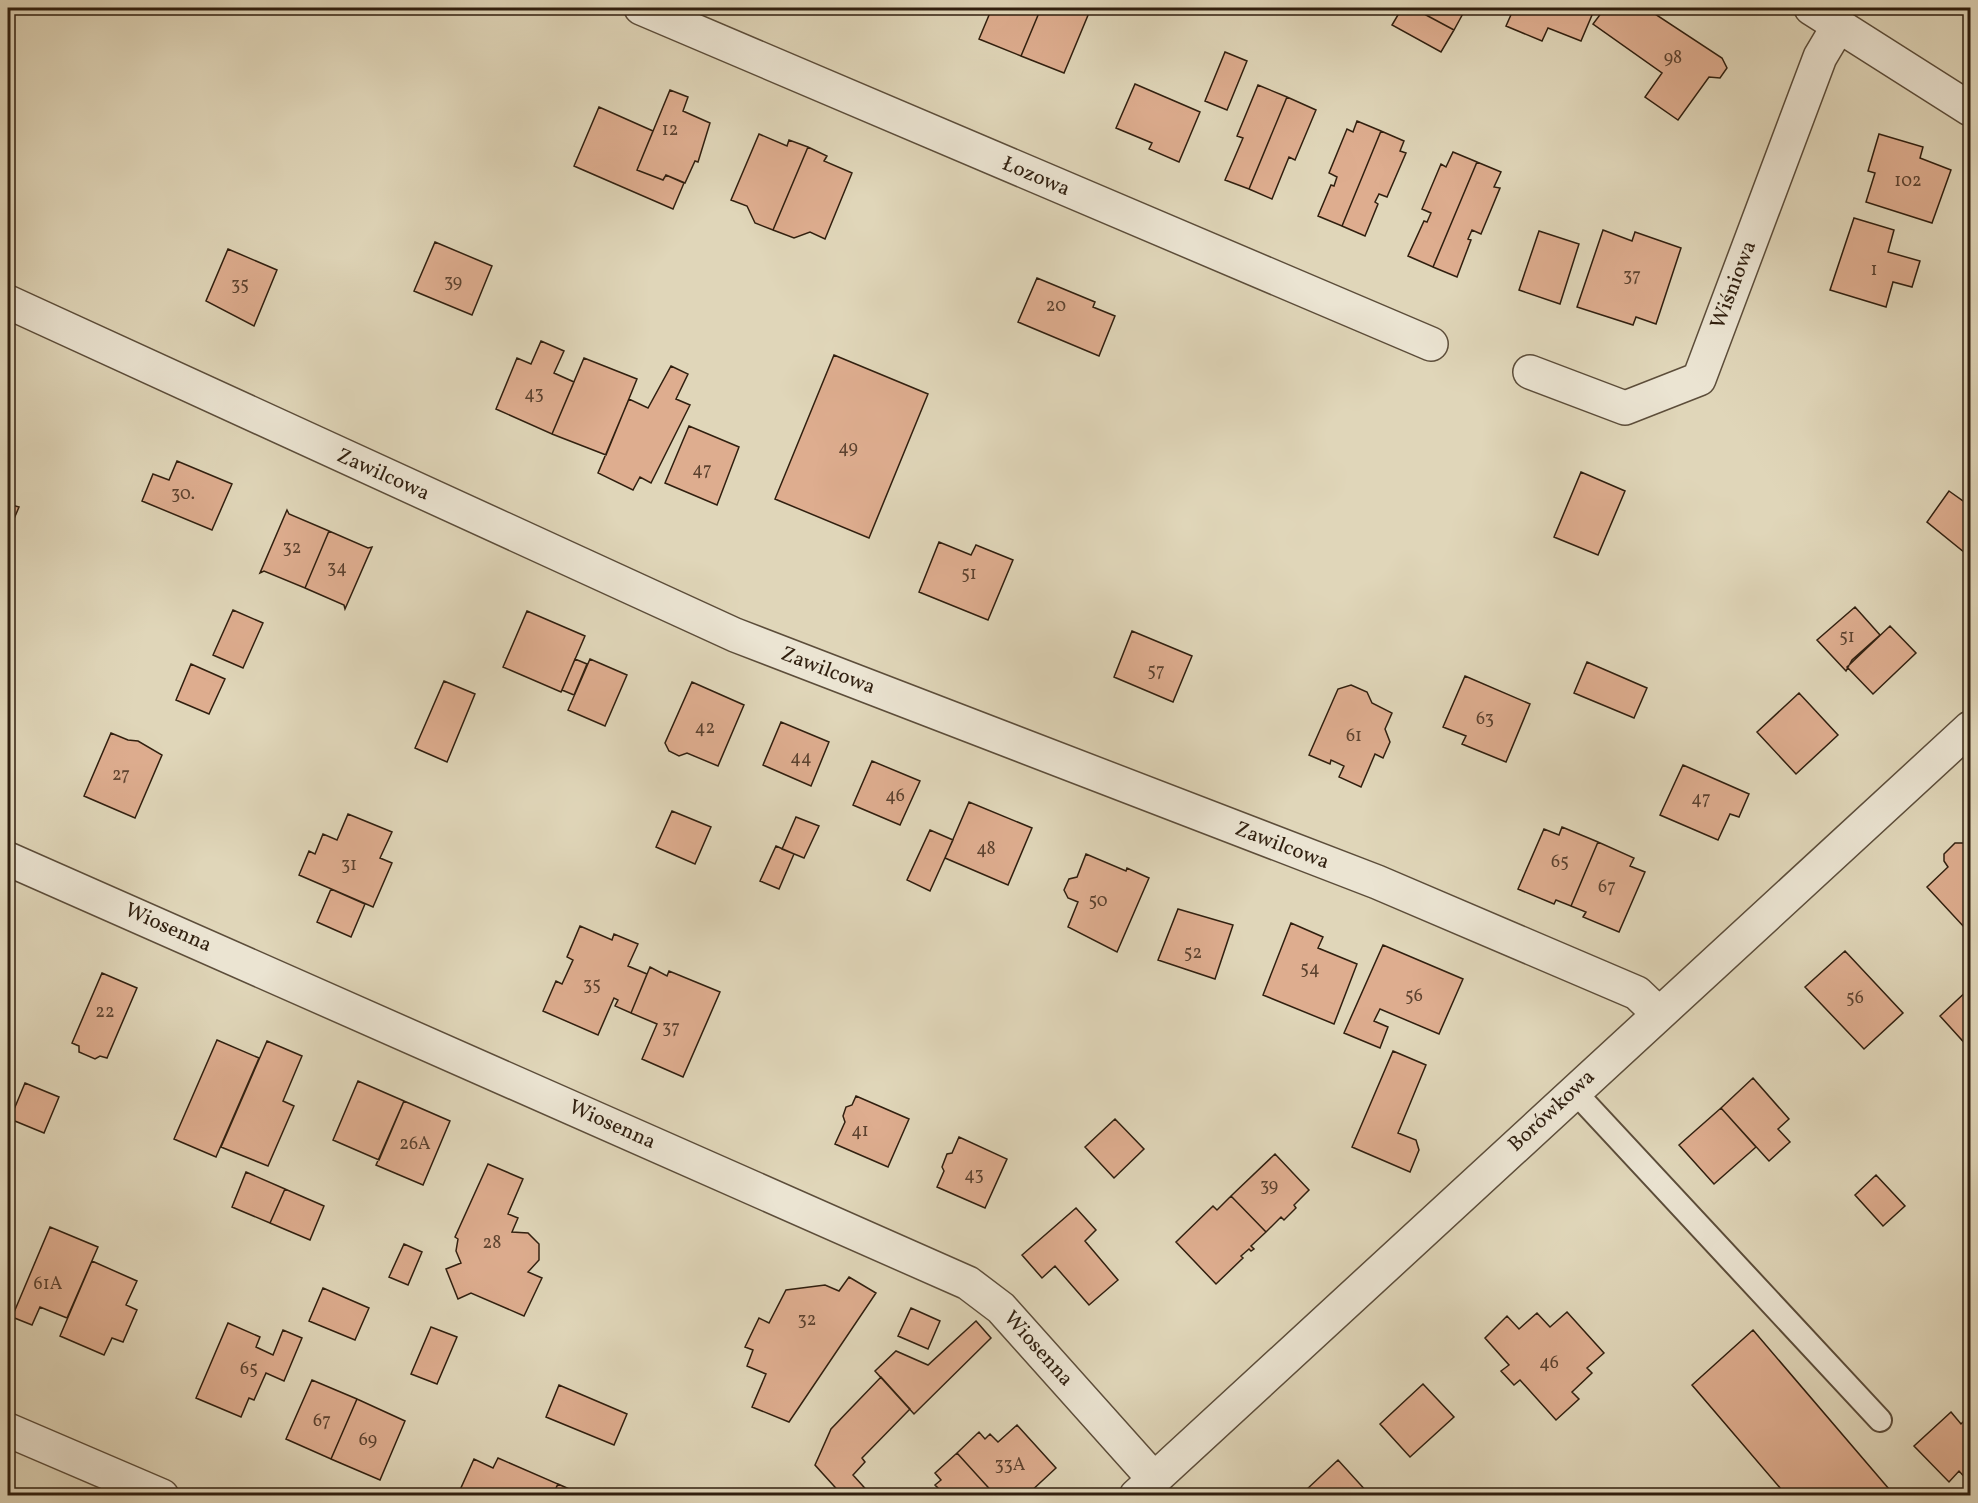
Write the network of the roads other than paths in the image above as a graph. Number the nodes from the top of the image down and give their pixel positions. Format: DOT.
graph roads {
  1 [pos="641,8"];
  2 [pos="1811,8"];
  3 [pos="1839,25"];
  4 [pos="1971,109"];
  5 [pos="8,302"];
  6 [pos="1431,344"];
  7 [pos="1530,372"];
  8 [pos="1971,728"];
  9 [pos="8,859"];
  10 [pos="1658,1013"];
  11 [pos="1574,1091"];
  12 [pos="1880,1420"];
  13 [pos="8,1430"];
  14 [pos="1145,1487"];
  15 [pos="162,1496"];
  1 -- 6 [label="street, Łozowa"];
  2 -- 3 [label="street"];
  3 -- 4 [label="street"];
  3 -- 7 [label="street, Wiśniowa"];
  5 -- 10 [label="street, Zawilcowa"];
  8 -- 10 [label="street, Borówkowa"];
  9 -- 14 [label="street, Wiosenna"];
  10 -- 11 [label="street, Borówkowa"];
  11 -- 12 [label="lane"];
  11 -- 14 [label="street, Borówkowa"];
  13 -- 15 [label="street"];
}
